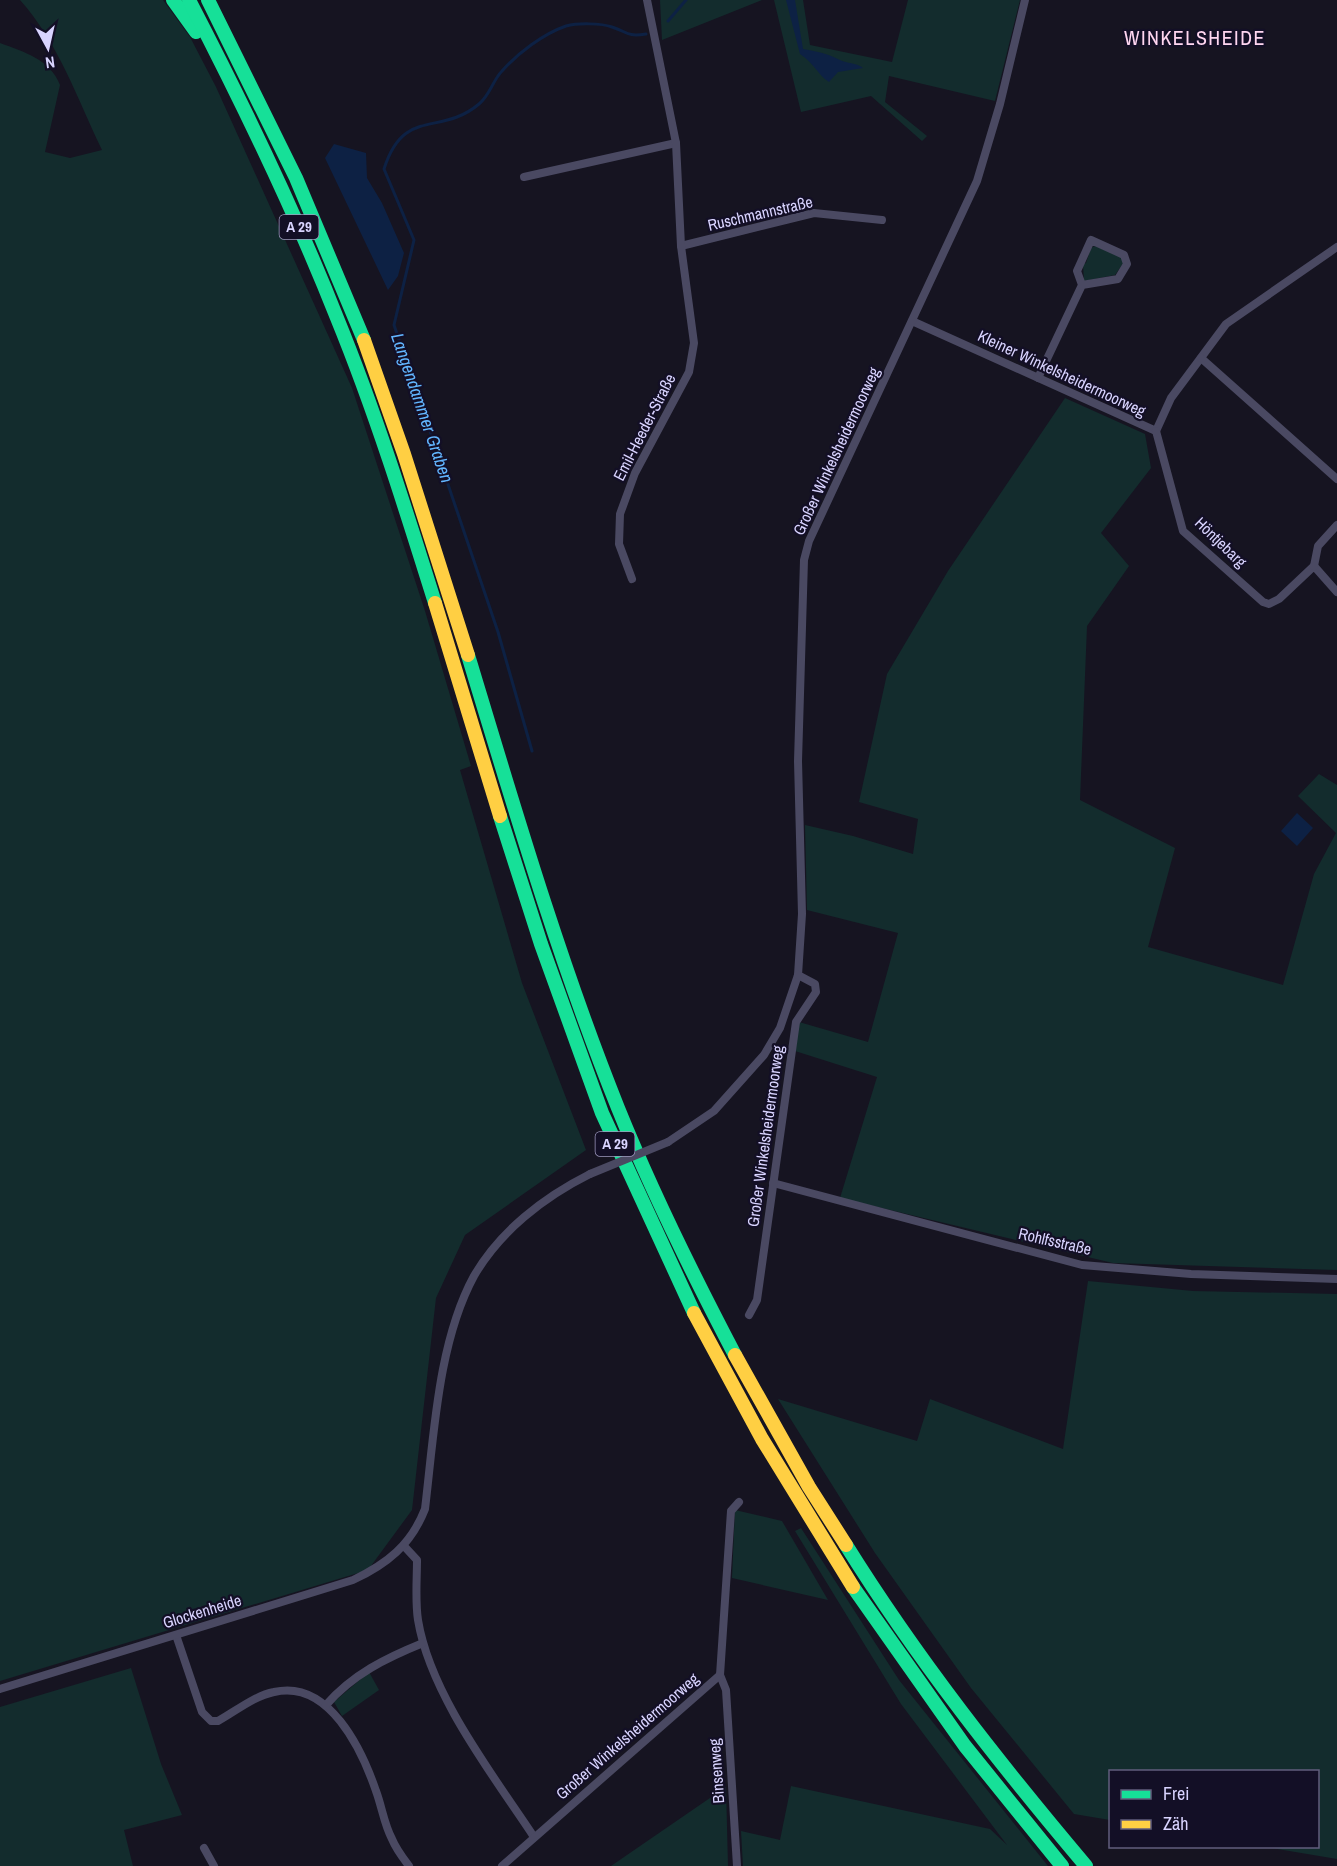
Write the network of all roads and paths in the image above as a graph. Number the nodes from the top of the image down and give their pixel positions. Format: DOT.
graph roads {
  1 [pos="173,0"];
  2 [pos="189,0"];
  3 [pos="208,0"];
  4 [pos="647,0"];
  5 [pos="1025,0"];
  6 [pos="250,120"];
  7 [pos="676,143"];
  8 [pos="524,177"];
  9 [pos="882,220"];
  10 [pos="681,246"];
  11 [pos="1337,247"];
  12 [pos="1082,285"];
  13 [pos="912,321"];
  14 [pos="1201,358"];
  15 [pos="1038,378"];
  16 [pos="1156,431"];
  17 [pos="1337,479"];
  18 [pos="1337,525"];
  19 [pos="1314,566"];
  20 [pos="632,579"];
  21 [pos="1337,592"];
  22 [pos="798,975"];
  23 [pos="773,1183"];
  24 [pos="1337,1279"];
  25 [pos="748,1315"];
  26 [pos="739,1502"];
  27 [pos="404,1546"];
  28 [pos="176,1635"];
  29 [pos="423,1643"];
  30 [pos="720,1675"];
  31 [pos="0,1689"];
  32 [pos="326,1705"];
  33 [pos="534,1837"];
  34 [pos="204,1848"];
  35 [pos="214,1866"];
  36 [pos="409,1866"];
  37 [pos="502,1866"];
  38 [pos="737,1866"];
  39 [pos="1062,1866"];
  40 [pos="1086,1866"];
  1 -- 6 [label="highway"];
  2 -- 6 [label="highway, A 29"];
  3 -- 40 [label="highway, A 29"];
  4 -- 7 [label="street, Emil-Heeder-Straße"];
  5 -- 13 [label="street, Großer Winkelsheidermoorweg"];
  6 -- 39 [label="highway, A 29"];
  7 -- 8 [label="street"];
  7 -- 10 [label="street, Emil-Heeder-Straße"];
  9 -- 10 [label="street, Ruschmannstraße"];
  10 -- 20 [label="street, Emil-Heeder-Straße"];
  11 -- 14 [label="street, Kleiner Winkelsheidermoorweg"];
  12 -- 12 [label="street"];
  12 -- 15 [label="street"];
  13 -- 15 [label="street, Kleiner Winkelsheidermoorweg"];
  13 -- 22 [label="street, Großer Winkelsheidermoorweg"];
  14 -- 16 [label="street, Kleiner Winkelsheidermoorweg"];
  14 -- 17 [label="street"];
  15 -- 16 [label="street, Kleiner Winkelsheidermoorweg"];
  16 -- 19 [label="street, Höntjebarg"];
  18 -- 19 [label="street, Höntjebarg"];
  19 -- 21 [label="street"];
  22 -- 23 [label="street, Großer Winkelsheidermoorweg"];
  22 -- 27 [label="street, Großer Winkelsheidermoorweg, bridge"];
  23 -- 24 [label="street, Rohlfsstraße"];
  23 -- 25 [label="street, Großer Winkelsheidermoorweg"];
  26 -- 30 [label="street, Großer Winkelsheidermoorweg"];
  27 -- 28 [label="street, Glockenheide"];
  27 -- 29 [label="street"];
  28 -- 31 [label="street, Glockenheide"];
  28 -- 32 [label="street"];
  29 -- 32 [label="street"];
  29 -- 33 [label="street"];
  30 -- 33 [label="street, Großer Winkelsheidermoorweg"];
  30 -- 38 [label="street, Binsenweg"];
  32 -- 36 [label="street"];
  33 -- 37 [label="street, Großer Winkelsheidermoorweg"];
  34 -- 35 [label="street"];
}
